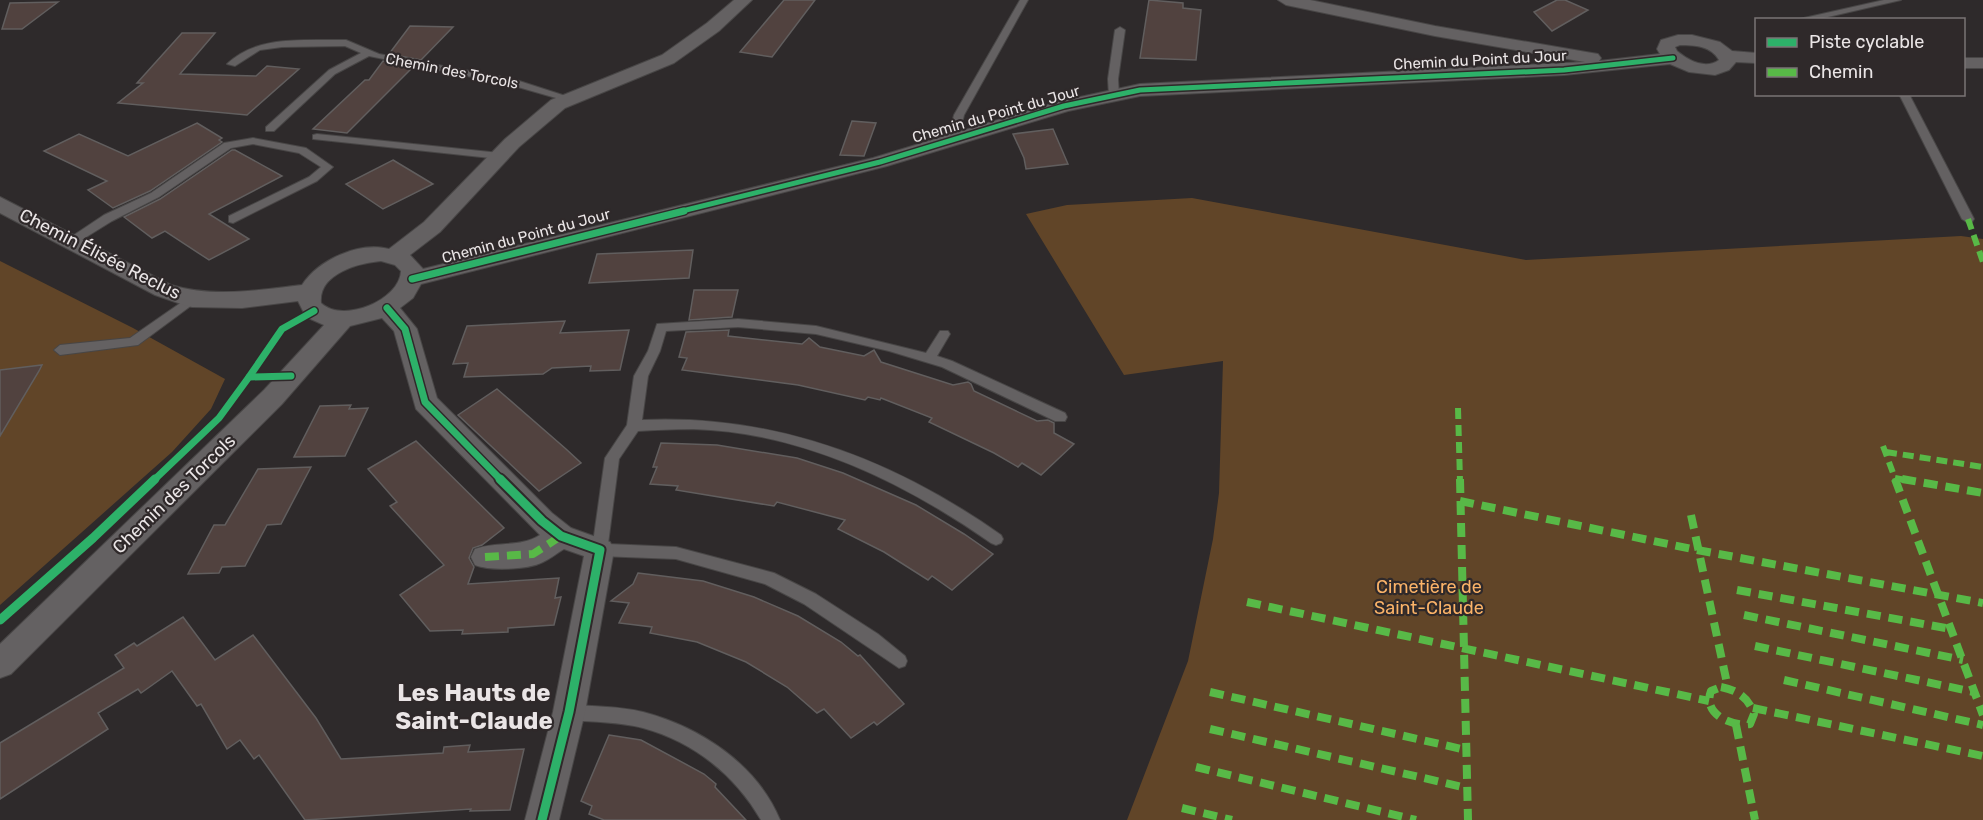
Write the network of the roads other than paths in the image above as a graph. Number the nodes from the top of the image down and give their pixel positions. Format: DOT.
graph roads {
  1 [pos="744,0"];
  2 [pos="1024,0"];
  3 [pos="1286,0"];
  4 [pos="1897,0"];
  5 [pos="1809,18"];
  6 [pos="1120,30"];
  7 [pos="1552,51"];
  8 [pos="368,52"];
  9 [pos="1727,56"];
  10 [pos="1673,58"];
  11 [pos="1755,58"];
  12 [pos="1965,63"];
  13 [pos="1983,63"];
  14 [pos="232,64"];
  15 [pos="1627,64"];
  16 [pos="1564,70"];
  17 [pos="1114,96"];
  18 [pos="1905,96"];
  19 [pos="570,99"];
  20 [pos="270,129"];
  21 [pos="317,137"];
  22 [pos="953,140"];
  23 [pos="500,156"];
  24 [pos="0,204"];
  25 [pos="233,219"];
  26 [pos="1968,219"];
  27 [pos="71,241"];
  28 [pos="394,256"];
  29 [pos="412,279"];
  30 [pos="309,292"];
  31 [pos="192,299"];
  32 [pos="387,308"];
  33 [pos="342,320"];
  34 [pos="944,333"];
  35 [pos="60,350"];
  36 [pos="929,359"];
  37 [pos="1060,417"];
  38 [pos="634,426"];
  39 [pos="561,536"];
  40 [pos="996,539"];
  41 [pos="600,550"];
  42 [pos="485,557"];
  43 [pos="898,661"];
  44 [pos="0,664"];
  45 [pos="569,712"];
  46 [pos="542,820"];
  47 [pos="771,820"];
  1 -- 19 [label="street"];
  2 -- 22 [label="lane"];
  3 -- 7 [label="street"];
  4 -- 5 [label="lane"];
  6 -- 17 [label="lane"];
  7 -- 15 [label="street"];
  7 -- 16 [label="street"];
  8 -- 14 [label="lane, Chemin des Torcols"];
  8 -- 19 [label="lane, Chemin des Torcols"];
  8 -- 20 [label="lane"];
  9 -- 10 [label="street"];
  9 -- 10 [label="street"];
  9 -- 11 [label="street"];
  10 -- 15 [label="street, Chemin du Point du Jour"];
  12 -- 13 [label="street"];
  15 -- 16 [label="street, Chemin du Point du Jour"];
  16 -- 17 [label="street, Chemin du Point du Jour"];
  17 -- 22 [label="street, Chemin du Point du Jour"];
  18 -- 26 [label="lane"];
  19 -- 23 [label="street"];
  21 -- 23 [label="lane"];
  22 -- 29 [label="street, Chemin du Point du Jour"];
  23 -- 28 [label="street"];
  24 -- 27 [label="street, Chemin Élisée Reclus"];
  25 -- 27 [label="lane"];
  27 -- 31 [label="street, Chemin Élisée Reclus"];
  28 -- 29 [label="street"];
  28 -- 30 [label="street"];
  29 -- 32 [label="street"];
  30 -- 31 [label="street, Chemin Élisée Reclus"];
  30 -- 33 [label="street"];
  31 -- 35 [label="lane"];
  32 -- 33 [label="street"];
  32 -- 39 [label="street"];
  33 -- 44 [label="street, Chemin des Torcols"];
  34 -- 36 [label="lane"];
  36 -- 37 [label="lane"];
  36 -- 38 [label="lane"];
  38 -- 40 [label="lane"];
  38 -- 41 [label="lane"];
  39 -- 41 [label="street"];
  39 -- 42 [label="street"];
  41 -- 43 [label="lane"];
  41 -- 45 [label="street"];
  45 -- 46 [label="street"];
  45 -- 47 [label="lane"];
}
